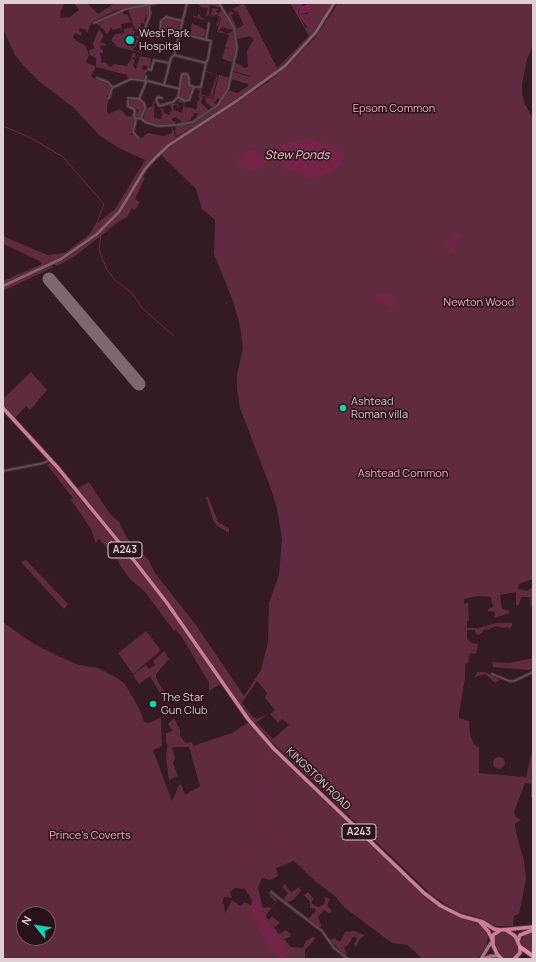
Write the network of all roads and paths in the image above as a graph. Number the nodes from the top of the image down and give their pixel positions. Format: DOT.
graph roads {
  1 [pos="157,3"];
  2 [pos="188,3"];
  3 [pos="219,3"];
  4 [pos="334,3"];
  5 [pos="150,5"];
  6 [pos="183,21"];
  7 [pos="94,23"];
  8 [pos="209,23"];
  9 [pos="145,28"];
  10 [pos="161,29"];
  11 [pos="171,32"];
  12 [pos="160,33"];
  13 [pos="180,33"];
  14 [pos="206,39"];
  15 [pos="174,55"];
  16 [pos="169,63"];
  17 [pos="206,63"];
  18 [pos="151,70"];
  19 [pos="146,76"];
  20 [pos="97,78"];
  21 [pos="145,82"];
  22 [pos="164,85"];
  23 [pos="194,87"];
  24 [pos="112,88"];
  25 [pos="180,89"];
  26 [pos="106,96"];
  27 [pos="178,97"];
  28 [pos="128,98"];
  29 [pos="162,98"];
  30 [pos="139,99"];
  31 [pos="128,101"];
  32 [pos="138,110"];
  33 [pos="135,111"];
  34 [pos="141,118"];
  35 [pos="136,119"];
  36 [pos="133,133"];
  37 [pos="131,134"];
  38 [pos="139,139"];
  39 [pos="3,286"];
  40 [pos="3,408"];
  41 [pos="50,459"];
  42 [pos="3,471"];
  43 [pos="533,672"];
  44 [pos="492,674"];
  45 [pos="271,892"];
  46 [pos="480,922"];
  47 [pos="487,924"];
  48 [pos="533,927"];
  49 [pos="519,929"];
  50 [pos="503,930"];
  51 [pos="533,930"];
  52 [pos="492,940"];
  53 [pos="518,941"];
  54 [pos="520,947"];
  55 [pos="533,956"];
  56 [pos="500,958"];
  57 [pos="348,959"];
  58 [pos="482,959"];
  59 [pos="514,959"];
  1 -- 5 [label="street"];
  2 -- 6 [label="street"];
  3 -- 34 [label="street"];
  4 -- 39 [label="main road"];
  5 -- 7 [label="street"];
  5 -- 9 [label="street"];
  6 -- 10 [label="street"];
  6 -- 13 [label="street"];
  8 -- 14 [label="street"];
  10 -- 11 [label="street"];
  10 -- 12 [label="street"];
  13 -- 14 [label="street"];
  13 -- 15 [label="street"];
  14 -- 17 [label="street"];
  15 -- 16 [label="street"];
  15 -- 17 [label="street"];
  16 -- 18 [label="street"];
  16 -- 22 [label="street"];
  17 -- 23 [label="street"];
  19 -- 21 [label="street"];
  20 -- 24 [label="street"];
  21 -- 22 [label="street"];
  21 -- 24 [label="street"];
  21 -- 30 [label="street"];
  22 -- 25 [label="street"];
  23 -- 25 [label="street"];
  23 -- 27 [label="street"];
  24 -- 26 [label="street"];
  25 -- 27 [label="street"];
  27 -- 29 [label="street"];
  28 -- 30 [label="street"];
  30 -- 34 [label="street"];
  31 -- 33 [label="street"];
  32 -- 33 [label="street"];
  33 -- 35 [label="street"];
  34 -- 35 [label="street"];
  35 -- 36 [label="street"];
  36 -- 37 [label="street"];
  36 -- 38 [label="street"];
  40 -- 41 [label="highway, A243"];
  41 -- 42 [label="street"];
  41 -- 46 [label="highway, KINGSTON ROAD / A243"];
  43 -- 44 [label="street"];
  45 -- 57 [label="street"];
  46 -- 47 [label="highway, KINGSTON ROAD / A243"];
  46 -- 52 [label="highway"];
  47 -- 49 [label="highway"];
  47 -- 50 [label="highway, KINGSTON ROAD / A243"];
  48 -- 49 [label="highway, A243"];
  49 -- 50 [label="highway, A243"];
  50 -- 52 [label="highway"];
  50 -- 53 [label="highway"];
  51 -- 53 [label="highway"];
  52 -- 56 [label="highway"];
  52 -- 58 [label="main road"];
  53 -- 54 [label="highway"];
  54 -- 55 [label="highway"];
  54 -- 59 [label="highway"];
  56 -- 58 [label="main road"];
}
